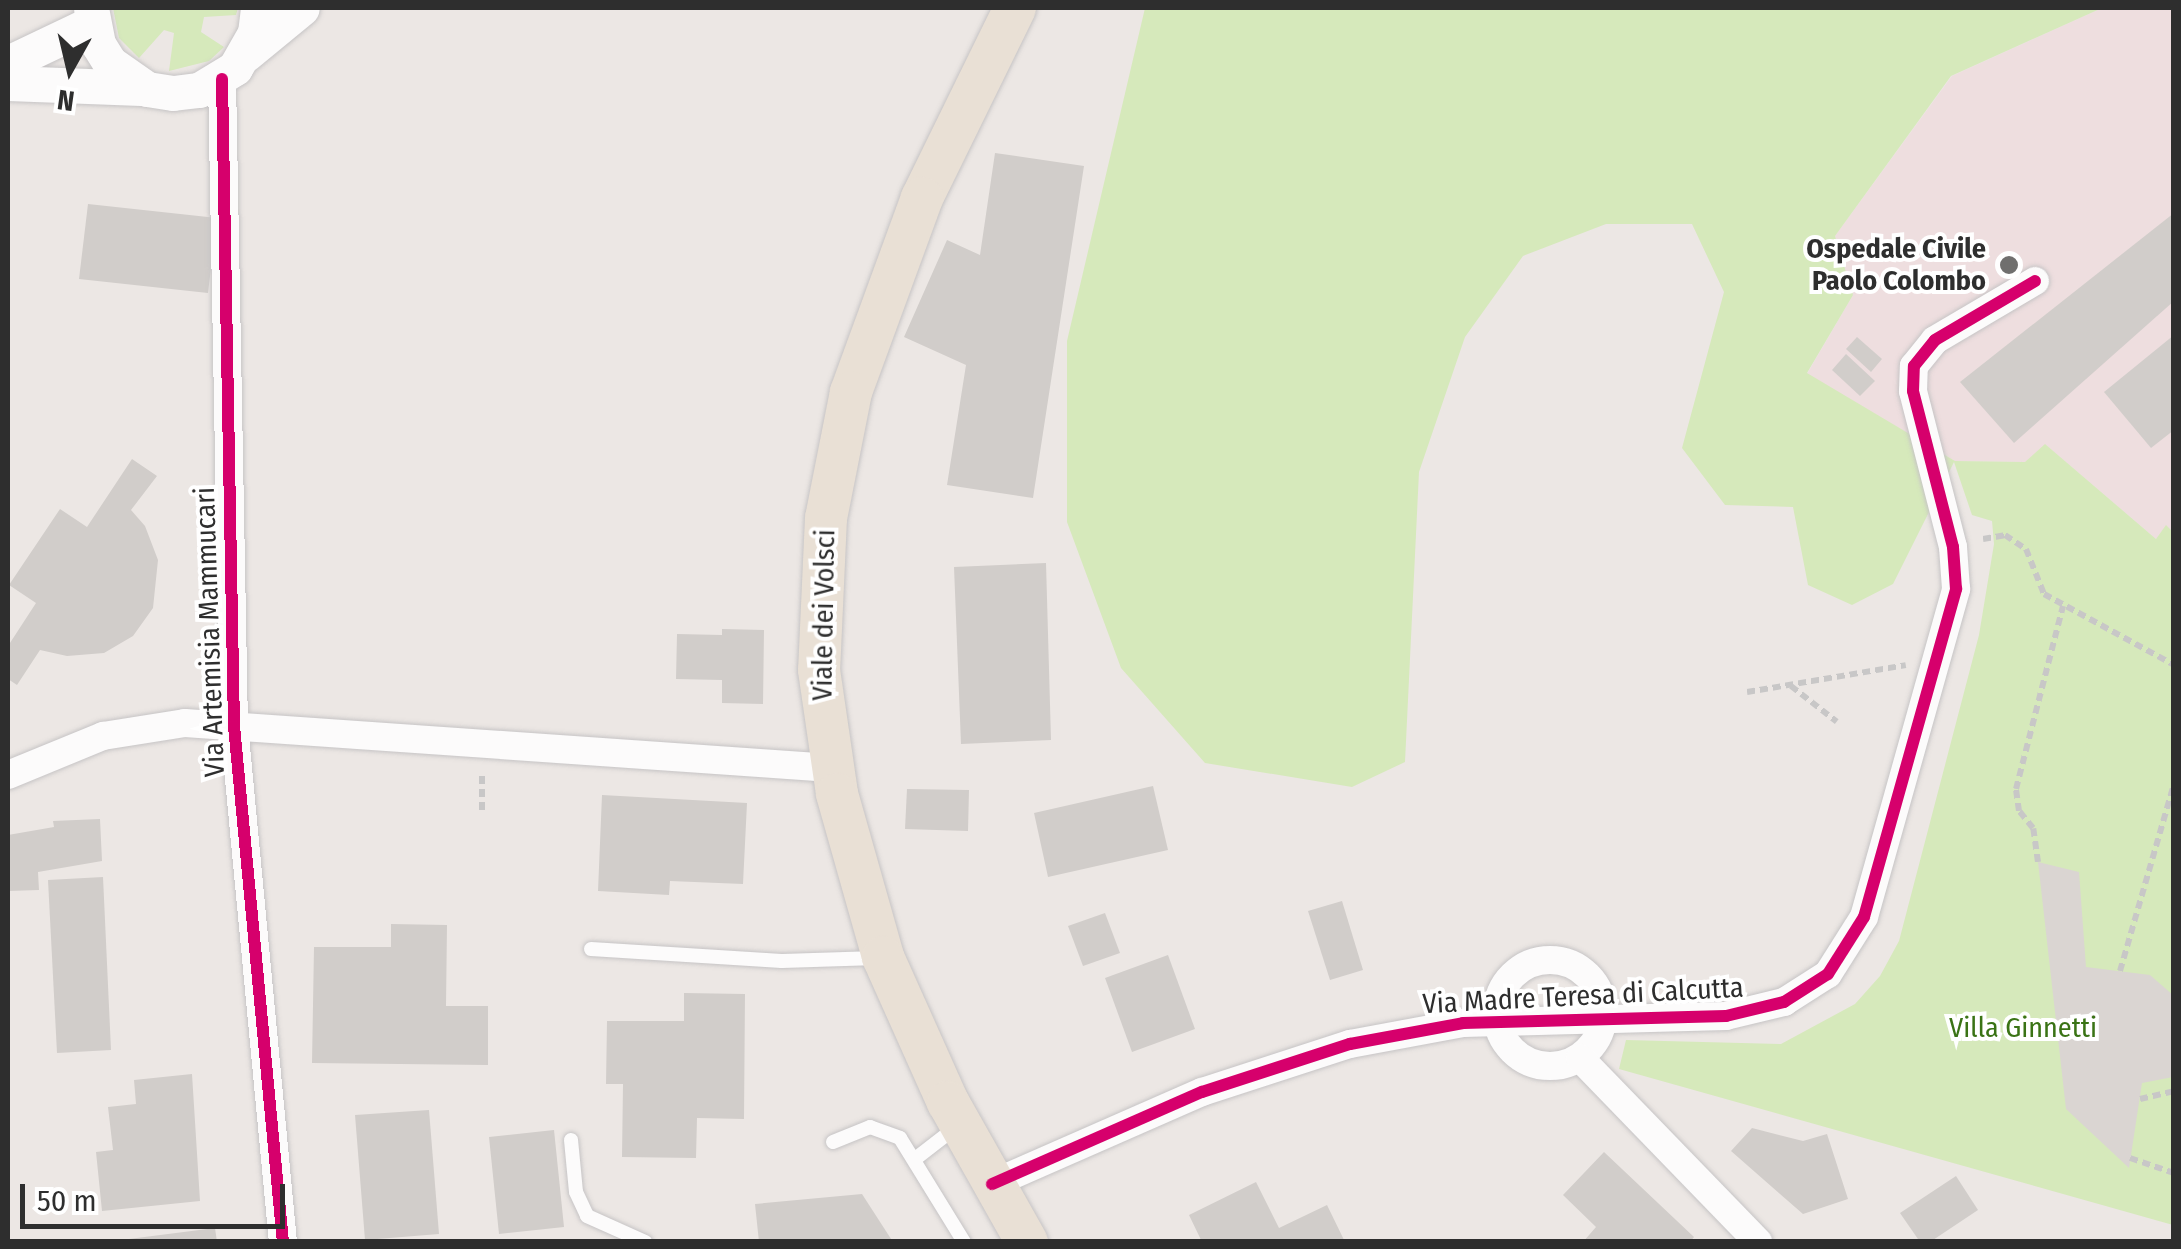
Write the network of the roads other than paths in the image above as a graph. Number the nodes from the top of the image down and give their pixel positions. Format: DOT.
graph roads {
  1 [pos="258,8"];
  2 [pos="302,8"];
  3 [pos="981,8"];
  4 [pos="1015,8"];
  5 [pos="92,15"];
  6 [pos="8,63"];
  7 [pos="234,67"];
  8 [pos="8,83"];
  9 [pos="147,89"];
  10 [pos="972,92"];
  11 [pos="2035,281"];
  12 [pos="234,726"];
  13 [pos="831,768"];
  14 [pos="8,774"];
  15 [pos="591,949"];
  16 [pos="883,957"];
  17 [pos="1498,1020"];
  18 [pos="1603,1020"];
  19 [pos="1580,1058"];
  20 [pos="960,1124"];
  21 [pos="571,1140"];
  22 [pos="833,1142"];
  23 [pos="915,1159"];
  24 [pos="992,1184"];
  25 [pos="282,1242"];
  26 [pos="645,1242"];
  27 [pos="964,1242"];
  28 [pos="1027,1242"];
  29 [pos="1758,1242"];
  1 -- 7 [label="street"];
  2 -- 7 [label="street"];
  3 -- 10 [label="main road, Viale dei Volsci"];
  4 -- 10 [label="main road, Viale dei Volsci"];
  5 -- 6 [label="street"];
  5 -- 9 [label="street"];
  7 -- 9 [label="street"];
  7 -- 12 [label="street, Via Artemisia Mammucari"];
  8 -- 9 [label="street"];
  10 -- 13 [label="main road, Viale dei Volsci"];
  11 -- 18 [label="street, Via Madre Teresa di Calcutta"];
  12 -- 13 [label="street"];
  12 -- 14 [label="street"];
  12 -- 25 [label="street, Via Artemisia Mammucari"];
  13 -- 16 [label="main road, Viale dei Volsci"];
  15 -- 16 [label="lane"];
  16 -- 20 [label="main road, Viale dei Volsci"];
  17 -- 18 [label="street, Via Madre Teresa di Calcutta"];
  17 -- 18 [label="street"];
  17 -- 19 [label="street"];
  17 -- 24 [label="street, Via Madre Teresa di Calcutta"];
  18 -- 19 [label="street"];
  19 -- 29 [label="street"];
  20 -- 23 [label="lane"];
  20 -- 24 [label="main road, Viale dei Volsci"];
  21 -- 26 [label="lane"];
  22 -- 23 [label="lane"];
  23 -- 27 [label="lane"];
  24 -- 28 [label="main road, Viale dei Volsci"];
}
